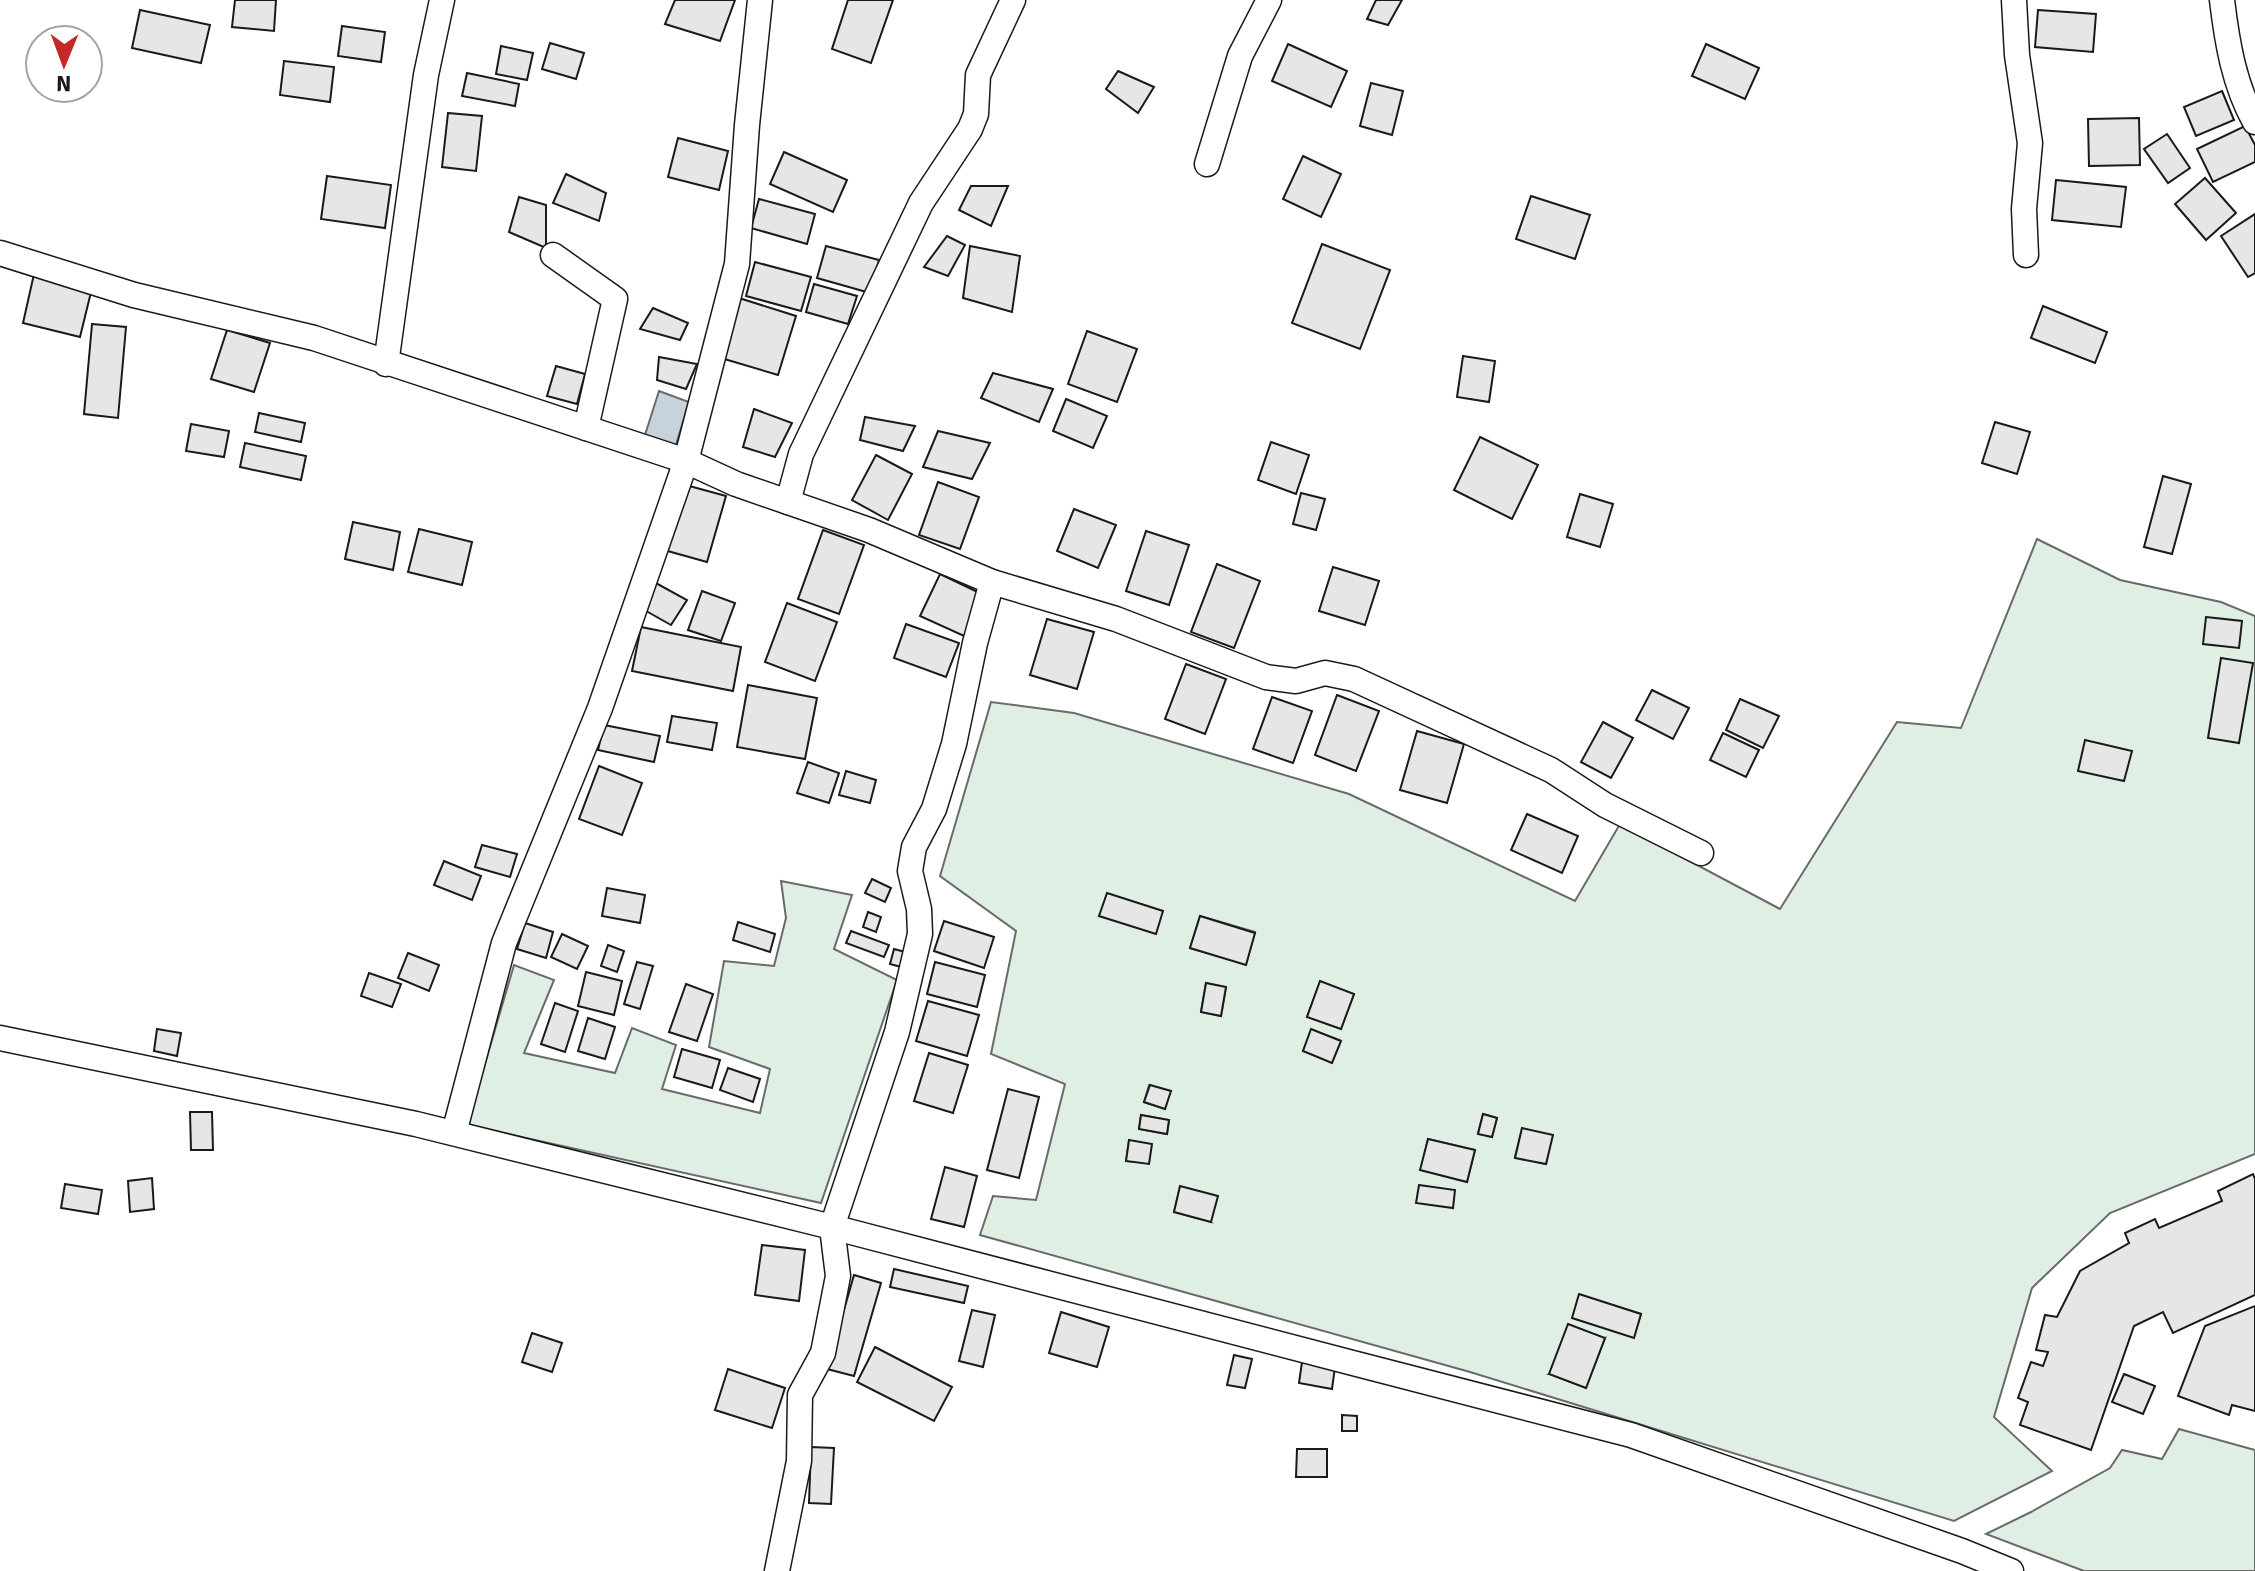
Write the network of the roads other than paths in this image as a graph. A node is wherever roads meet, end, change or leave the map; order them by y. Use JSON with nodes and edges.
{"nodes":[{"id":1,"x":442,"y":0,"type":"edge"},
{"id":2,"x":760,"y":0,"type":"edge"},
{"id":3,"x":1013,"y":0,"type":"edge"},
{"id":4,"x":1269,"y":0,"type":"edge"},
{"id":5,"x":2014,"y":0,"type":"edge"},
{"id":6,"x":2222,"y":0,"type":"edge"},
{"id":7,"x":2255,"y":122,"type":"edge"},
{"id":8,"x":1207,"y":164,"type":"dead end"},
{"id":9,"x":0,"y":253,"type":"edge"},
{"id":10,"x":553,"y":255,"type":"dead end"},
{"id":11,"x":2026,"y":255,"type":"dead end"},
{"id":12,"x":386,"y":364,"type":"junction"},
{"id":13,"x":586,"y":428,"type":"junction"},
{"id":14,"x":686,"y":461,"type":"junction"},
{"id":15,"x":788,"y":502,"type":"junction"},
{"id":16,"x":992,"y":582,"type":"junction"},
{"id":17,"x":1701,"y":853,"type":"dead end"},
{"id":18,"x":0,"y":1038,"type":"edge"},
{"id":19,"x":454,"y":1133,"type":"junction"},
{"id":20,"x":832,"y":1227,"type":"junction"},
{"id":21,"x":777,"y":1571,"type":"edge"},
{"id":22,"x":2011,"y":1571,"type":"edge"}],
"edges":[{"from":1,"to":12,"type":"street"},
{"from":2,"to":14,"type":"street"},
{"from":3,"to":15,"type":"street"},
{"from":4,"to":8,"type":"street"},
{"from":5,"to":11,"type":"street"},
{"from":6,"to":7,"type":"street"},
{"from":9,"to":12,"type":"street"},
{"from":10,"to":13,"type":"street"},
{"from":12,"to":13,"type":"street"},
{"from":13,"to":14,"type":"street"},
{"from":14,"to":15,"type":"street"},
{"from":14,"to":19,"type":"street"},
{"from":15,"to":16,"type":"street"},
{"from":16,"to":17,"type":"street"},
{"from":16,"to":20,"type":"street"},
{"from":18,"to":19,"type":"street"},
{"from":19,"to":20,"type":"street"},
{"from":20,"to":21,"type":"street"},
{"from":20,"to":22,"type":"street"}]}
